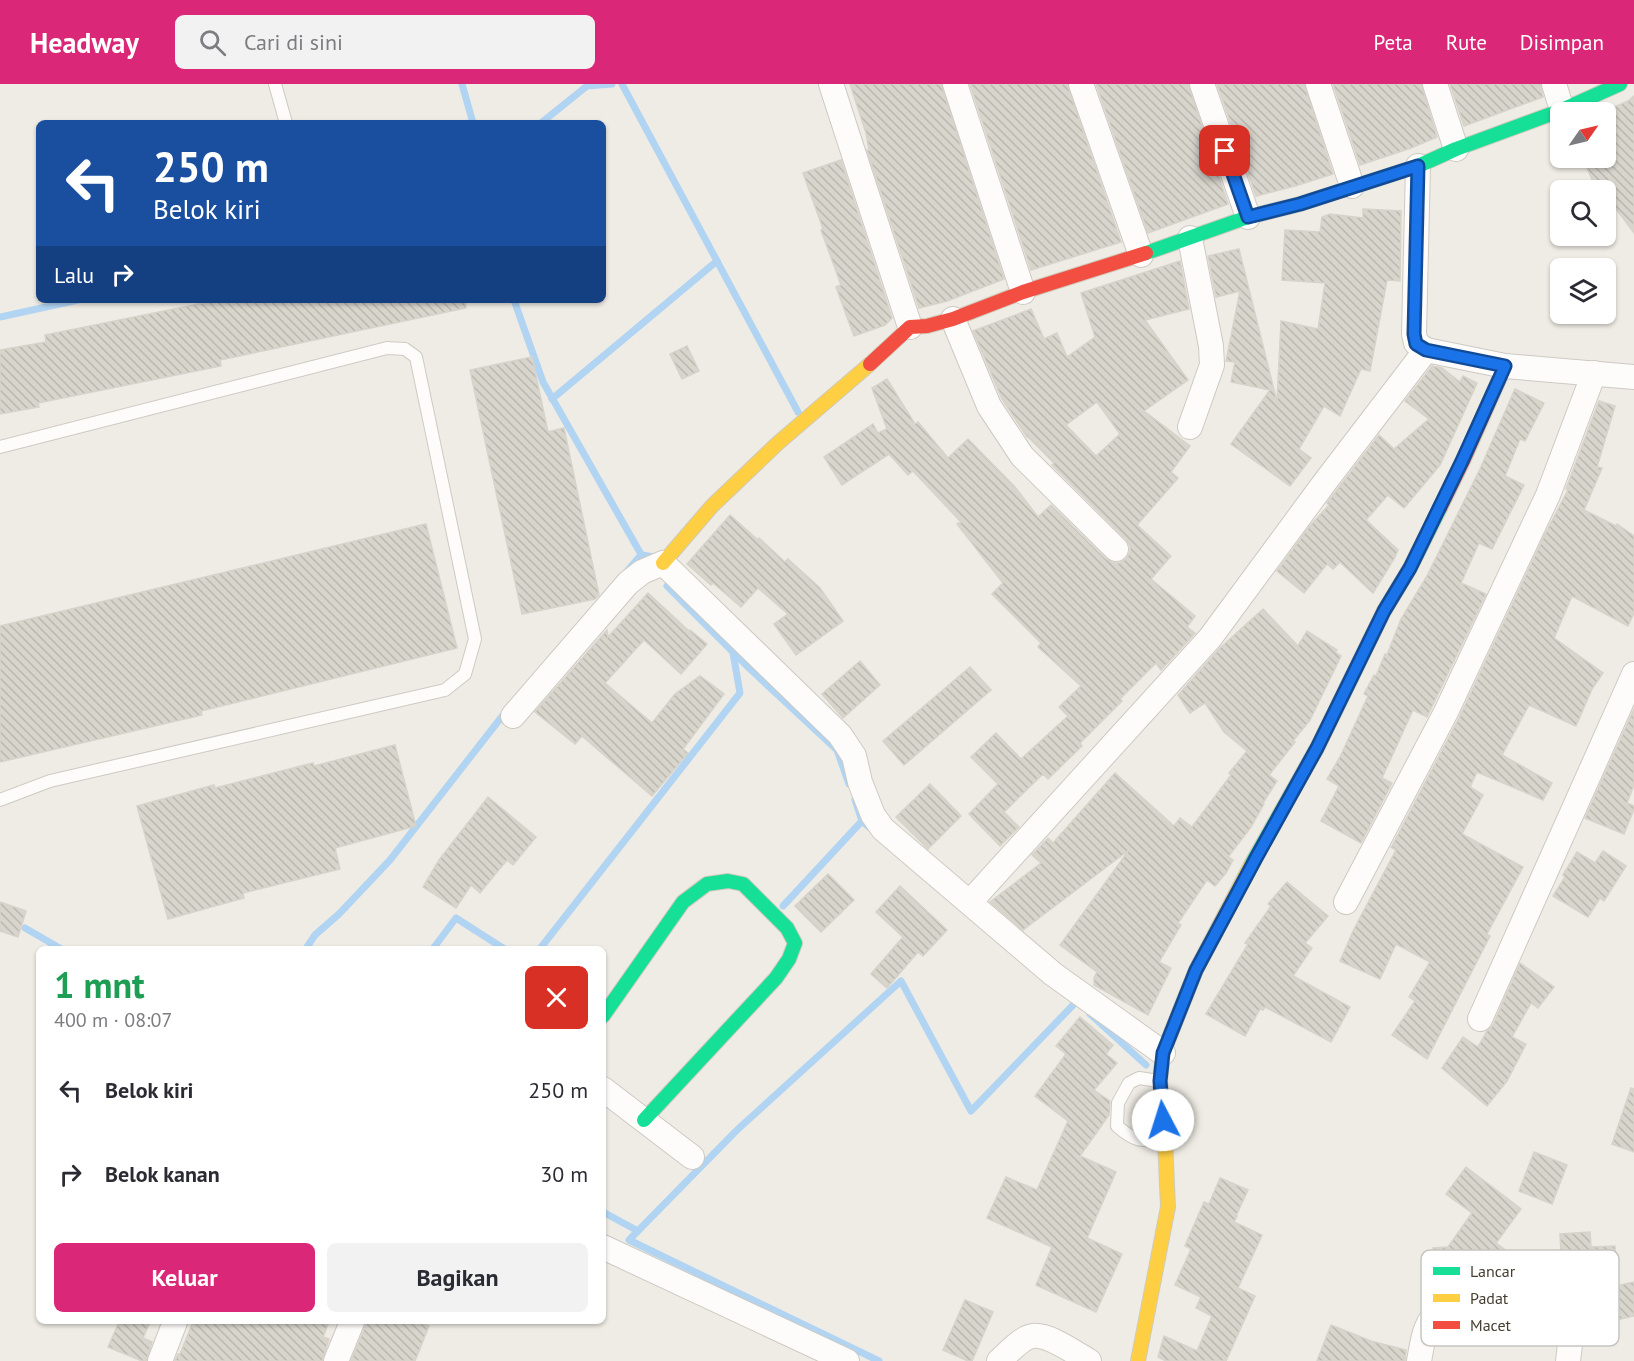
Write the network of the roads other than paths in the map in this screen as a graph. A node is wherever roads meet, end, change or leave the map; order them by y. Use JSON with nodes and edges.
{"nodes":[{"id":1,"x":275,"y":84,"type":"edge"},
{"id":2,"x":831,"y":84,"type":"edge"},
{"id":3,"x":955,"y":84,"type":"edge"},
{"id":4,"x":1081,"y":84,"type":"edge"},
{"id":5,"x":1202,"y":84,"type":"edge"},
{"id":6,"x":1318,"y":84,"type":"edge"},
{"id":7,"x":1435,"y":84,"type":"edge"},
{"id":8,"x":1554,"y":84,"type":"edge"},
{"id":9,"x":1620,"y":84,"type":"edge"},
{"id":10,"x":1560,"y":102,"type":"edge"},
{"id":11,"x":1580,"y":102,"type":"edge"},
{"id":12,"x":1550,"y":114,"type":"edge"},
{"id":13,"x":285,"y":120,"type":"edge"},
{"id":14,"x":1456,"y":149,"type":"junction"},
{"id":15,"x":1418,"y":166,"type":"junction"},
{"id":16,"x":1352,"y":186,"type":"junction"},
{"id":17,"x":1248,"y":217,"type":"junction"},
{"id":18,"x":1190,"y":238,"type":"junction"},
{"id":19,"x":1141,"y":255,"type":"junction"},
{"id":20,"x":1023,"y":292,"type":"junction"},
{"id":21,"x":953,"y":319,"type":"junction"},
{"id":22,"x":910,"y":327,"type":"junction"},
{"id":23,"x":1426,"y":350,"type":"junction"},
{"id":24,"x":1505,"y":366,"type":"junction"},
{"id":25,"x":1594,"y":373,"type":"junction"},
{"id":26,"x":1634,"y":377,"type":"edge"},
{"id":27,"x":1190,"y":427,"type":"dead end"},
{"id":28,"x":0,"y":447,"type":"edge"},
{"id":29,"x":1116,"y":549,"type":"dead end"},
{"id":30,"x":663,"y":563,"type":"junction"},
{"id":31,"x":1634,"y":674,"type":"edge"},
{"id":32,"x":513,"y":716,"type":"dead end"},
{"id":33,"x":0,"y":800,"type":"edge"},
{"id":34,"x":970,"y":902,"type":"junction"},
{"id":35,"x":1347,"y":902,"type":"dead end"},
{"id":36,"x":606,"y":1012,"type":"edge"},
{"id":37,"x":1479,"y":1019,"type":"dead end"},
{"id":38,"x":1163,"y":1053,"type":"junction"},
{"id":39,"x":1160,"y":1081,"type":"junction"},
{"id":40,"x":606,"y":1091,"type":"edge"},
{"id":41,"x":644,"y":1120,"type":"junction"},
{"id":42,"x":1165,"y":1140,"type":"junction"},
{"id":43,"x":692,"y":1157,"type":"dead end"},
{"id":44,"x":606,"y":1248,"type":"edge"},
{"id":45,"x":174,"y":1324,"type":"edge"},
{"id":46,"x":351,"y":1324,"type":"edge"},
{"id":47,"x":1422,"y":1346,"type":"edge"},
{"id":48,"x":1570,"y":1346,"type":"edge"},
{"id":49,"x":160,"y":1361,"type":"edge"},
{"id":50,"x":336,"y":1361,"type":"edge"},
{"id":51,"x":847,"y":1361,"type":"edge"},
{"id":52,"x":999,"y":1361,"type":"edge"},
{"id":53,"x":1089,"y":1361,"type":"edge"},
{"id":54,"x":1138,"y":1361,"type":"edge"},
{"id":55,"x":1419,"y":1361,"type":"edge"},
{"id":56,"x":1568,"y":1361,"type":"edge"}],
"edges":[{"from":1,"to":13,"type":"lane"},
{"from":2,"to":22,"type":"street"},
{"from":3,"to":20,"type":"street"},
{"from":4,"to":19,"type":"street"},
{"from":5,"to":17,"type":"street"},
{"from":6,"to":16,"type":"street"},
{"from":7,"to":14,"type":"street"},
{"from":8,"to":10,"type":"street"},
{"from":9,"to":11,"type":"street"},
{"from":12,"to":14,"type":"street"},
{"from":14,"to":15,"type":"street"},
{"from":15,"to":16,"type":"street"},
{"from":15,"to":23,"type":"street"},
{"from":16,"to":17,"type":"street"},
{"from":17,"to":18,"type":"street"},
{"from":18,"to":19,"type":"street"},
{"from":18,"to":27,"type":"street"},
{"from":19,"to":20,"type":"street"},
{"from":20,"to":21,"type":"street"},
{"from":21,"to":22,"type":"street"},
{"from":21,"to":29,"type":"street"},
{"from":22,"to":30,"type":"street"},
{"from":23,"to":24,"type":"street"},
{"from":23,"to":34,"type":"street"},
{"from":24,"to":25,"type":"street"},
{"from":24,"to":38,"type":"street"},
{"from":25,"to":26,"type":"street"},
{"from":25,"to":35,"type":"street"},
{"from":28,"to":33,"type":"lane"},
{"from":30,"to":32,"type":"street"},
{"from":30,"to":34,"type":"street"},
{"from":31,"to":37,"type":"street"},
{"from":34,"to":38,"type":"street"},
{"from":36,"to":41,"type":"street"},
{"from":38,"to":39,"type":"street"},
{"from":39,"to":42,"type":"street"},
{"from":39,"to":42,"type":"lane"},
{"from":40,"to":41,"type":"street"},
{"from":41,"to":43,"type":"street"},
{"from":42,"to":54,"type":"street"},
{"from":44,"to":51,"type":"street"},
{"from":45,"to":49,"type":"street"},
{"from":46,"to":50,"type":"street"},
{"from":47,"to":55,"type":"street"},
{"from":48,"to":56,"type":"street"},
{"from":52,"to":53,"type":"street"}]}
